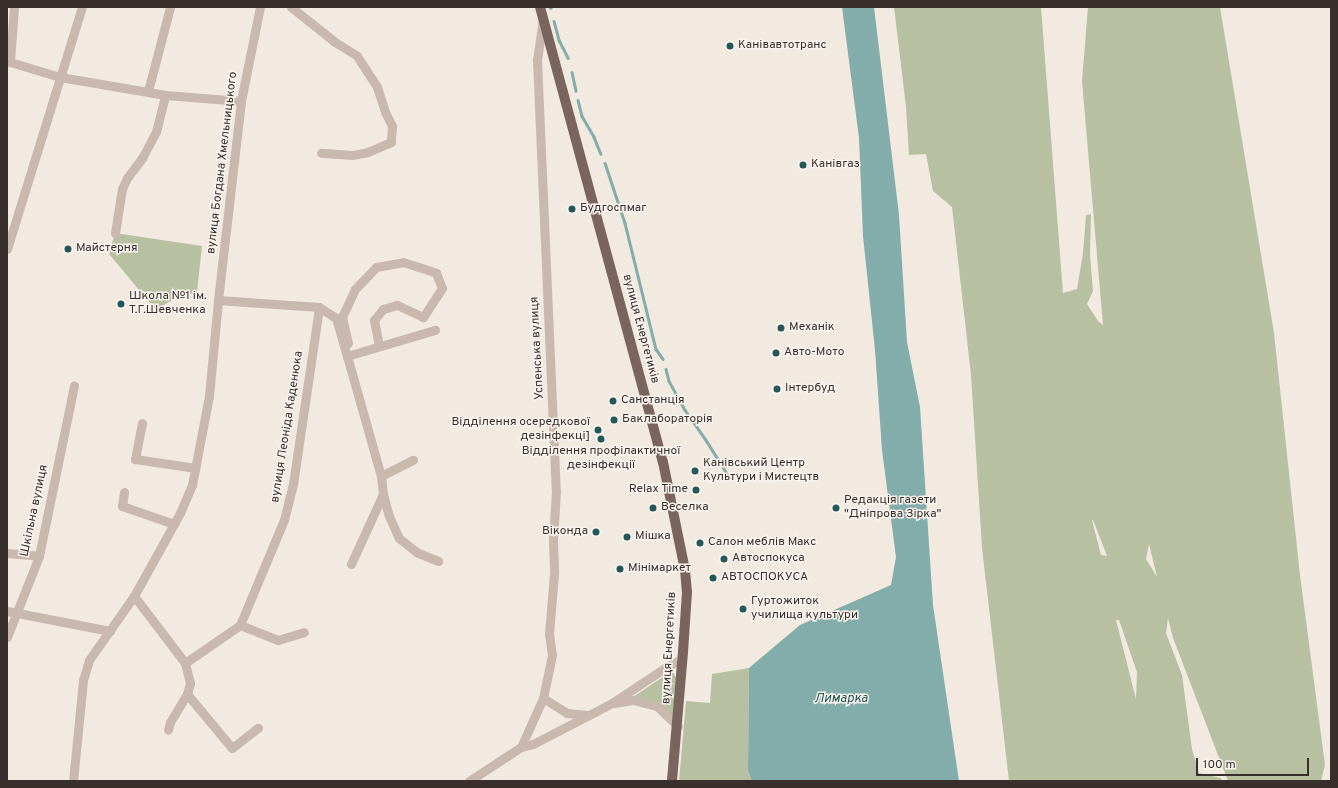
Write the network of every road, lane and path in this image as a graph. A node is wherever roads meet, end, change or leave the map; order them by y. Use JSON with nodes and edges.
{"nodes":[{"id":1,"x":14,"y":7,"type":"edge"},
{"id":2,"x":82,"y":7,"type":"edge"},
{"id":3,"x":170,"y":7,"type":"edge"},
{"id":4,"x":260,"y":7,"type":"edge"},
{"id":5,"x":291,"y":7,"type":"edge"},
{"id":6,"x":540,"y":7,"type":"edge"},
{"id":7,"x":543,"y":18,"type":"junction"},
{"id":8,"x":60,"y":77,"type":"junction"},
{"id":9,"x":148,"y":91,"type":"junction"},
{"id":10,"x":165,"y":95,"type":"junction"},
{"id":11,"x":241,"y":101,"type":"junction"},
{"id":12,"x":321,"y":153,"type":"dead end"},
{"id":13,"x":10,"y":227,"type":"edge"},
{"id":14,"x":115,"y":233,"type":"dead end"},
{"id":15,"x":7,"y":249,"type":"edge"},
{"id":16,"x":218,"y":300,"type":"junction"},
{"id":17,"x":319,"y":307,"type":"junction"},
{"id":18,"x":423,"y":317,"type":"junction"},
{"id":19,"x":435,"y":330,"type":"dead end"},
{"id":20,"x":415,"y":335,"type":"junction"},
{"id":21,"x":348,"y":343,"type":"dead end"},
{"id":22,"x":379,"y":345,"type":"junction"},
{"id":23,"x":347,"y":356,"type":"junction"},
{"id":24,"x":74,"y":386,"type":"dead end"},
{"id":25,"x":142,"y":423,"type":"dead end"},
{"id":26,"x":413,"y":460,"type":"dead end"},
{"id":27,"x":195,"y":468,"type":"junction"},
{"id":28,"x":381,"y":476,"type":"junction"},
{"id":29,"x":124,"y":492,"type":"dead end"},
{"id":30,"x":383,"y":494,"type":"junction"},
{"id":31,"x":174,"y":524,"type":"junction"},
{"id":32,"x":7,"y":553,"type":"edge"},
{"id":33,"x":39,"y":556,"type":"junction"},
{"id":34,"x":438,"y":561,"type":"dead end"},
{"id":35,"x":351,"y":564,"type":"dead end"},
{"id":36,"x":134,"y":596,"type":"junction"},
{"id":37,"x":7,"y":611,"type":"edge"},
{"id":38,"x":18,"y":613,"type":"junction"},
{"id":39,"x":240,"y":625,"type":"junction"},
{"id":40,"x":110,"y":630,"type":"junction"},
{"id":41,"x":304,"y":632,"type":"dead end"},
{"id":42,"x":7,"y":637,"type":"edge"},
{"id":43,"x":682,"y":659,"type":"junction"},
{"id":44,"x":185,"y":663,"type":"junction"},
{"id":45,"x":187,"y":694,"type":"junction"},
{"id":46,"x":543,"y":698,"type":"junction"},
{"id":47,"x":612,"y":703,"type":"junction"},
{"id":48,"x":587,"y":715,"type":"junction"},
{"id":49,"x":678,"y":726,"type":"junction"},
{"id":50,"x":258,"y":728,"type":"dead end"},
{"id":51,"x":168,"y":730,"type":"dead end"},
{"id":52,"x":521,"y":746,"type":"junction"},
{"id":53,"x":73,"y":781,"type":"edge"},
{"id":54,"x":470,"y":781,"type":"edge"},
{"id":55,"x":672,"y":781,"type":"edge"}],
"edges":[{"from":1,"to":8,"type":"street"},
{"from":2,"to":8,"type":"street"},
{"from":3,"to":9,"type":"street"},
{"from":4,"to":11,"type":"street","name":"вулиця Богдана Хмельницького"},
{"from":5,"to":12,"type":"street"},
{"from":6,"to":7,"type":"main road","name":"вулиця Енергетиків"},
{"from":7,"to":43,"type":"main road","name":"вулиця Енергетиків"},
{"from":7,"to":46,"type":"street","name":"Успенська вулиця"},
{"from":8,"to":9,"type":"street"},
{"from":8,"to":13,"type":"street"},
{"from":9,"to":10,"type":"street"},
{"from":10,"to":11,"type":"street"},
{"from":10,"to":14,"type":"street"},
{"from":11,"to":16,"type":"street","name":"вулиця Богдана Хмельницького"},
{"from":13,"to":15,"type":"street"},
{"from":16,"to":17,"type":"street"},
{"from":16,"to":27,"type":"street","name":"вулиця Богдана Хмельницького"},
{"from":17,"to":23,"type":"street"},
{"from":17,"to":39,"type":"street","name":"вулиця Леоніда Каденюка"},
{"from":18,"to":20,"type":"street"},
{"from":18,"to":21,"type":"street"},
{"from":18,"to":22,"type":"street"},
{"from":19,"to":20,"type":"street"},
{"from":20,"to":22,"type":"street"},
{"from":22,"to":23,"type":"street"},
{"from":23,"to":28,"type":"street"},
{"from":24,"to":33,"type":"street","name":"Шкільна вулиця"},
{"from":25,"to":27,"type":"street"},
{"from":26,"to":28,"type":"street"},
{"from":27,"to":31,"type":"street","name":"вулиця Богдана Хмельницького"},
{"from":28,"to":30,"type":"street"},
{"from":29,"to":31,"type":"street"},
{"from":30,"to":34,"type":"street"},
{"from":30,"to":35,"type":"street"},
{"from":31,"to":36,"type":"street","name":"вулиця Богдана Хмельницького"},
{"from":32,"to":33,"type":"street"},
{"from":33,"to":38,"type":"street","name":"Шкільна вулиця"},
{"from":36,"to":40,"type":"street","name":"вулиця Богдана Хмельницького"},
{"from":36,"to":44,"type":"street"},
{"from":37,"to":38,"type":"street"},
{"from":38,"to":40,"type":"street"},
{"from":38,"to":42,"type":"street","name":"Шкільна вулиця"},
{"from":39,"to":41,"type":"street"},
{"from":39,"to":44,"type":"street"},
{"from":40,"to":53,"type":"street","name":"вулиця Богдана Хмельницького"},
{"from":43,"to":47,"type":"street"},
{"from":43,"to":49,"type":"main road","name":"вулиця Енергетиків"},
{"from":44,"to":45,"type":"street"},
{"from":45,"to":50,"type":"street"},
{"from":45,"to":51,"type":"street"},
{"from":46,"to":48,"type":"street"},
{"from":46,"to":52,"type":"street","name":"Успенська вулиця"},
{"from":47,"to":48,"type":"street"},
{"from":47,"to":49,"type":"street"},
{"from":48,"to":52,"type":"street"},
{"from":49,"to":55,"type":"main road","name":"вулиця Енергетиків"},
{"from":52,"to":54,"type":"street"}]}
